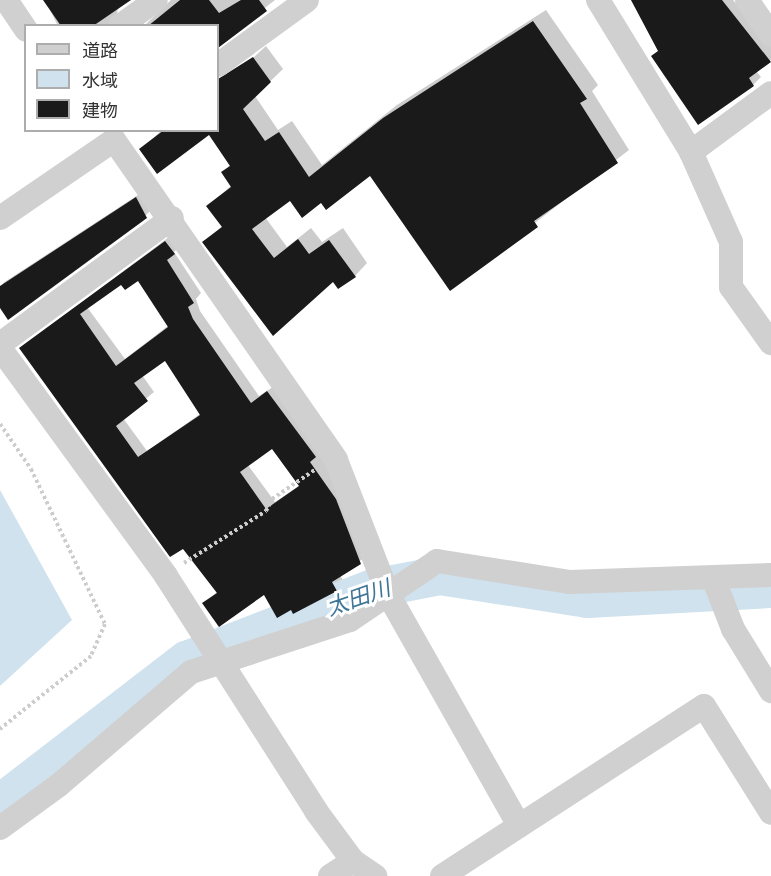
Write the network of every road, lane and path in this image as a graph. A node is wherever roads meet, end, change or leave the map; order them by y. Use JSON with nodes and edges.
{"nodes":[{"id":1,"x":156,"y":0,"type":"edge"},
{"id":2,"x":597,"y":0,"type":"edge"},
{"id":3,"x":747,"y":0,"type":"edge"},
{"id":4,"x":292,"y":4,"type":"edge"},
{"id":5,"x":5,"y":5,"type":"edge"},
{"id":6,"x":123,"y":24,"type":"edge"},
{"id":7,"x":24,"y":28,"type":"edge"},
{"id":8,"x":771,"y":35,"type":"edge"},
{"id":9,"x":219,"y":64,"type":"edge"},
{"id":10,"x":771,"y":93,"type":"edge"},
{"id":11,"x":111,"y":134,"type":"edge"},
{"id":12,"x":692,"y":152,"type":"junction"},
{"id":13,"x":0,"y":218,"type":"edge"},
{"id":14,"x":172,"y":218,"type":"junction"},
{"id":15,"x":771,"y":343,"type":"edge"},
{"id":16,"x":0,"y":344,"type":"edge"},
{"id":17,"x":0,"y":348,"type":"edge"},
{"id":18,"x":0,"y":424,"type":"edge"},
{"id":19,"x":334,"y":457,"type":"junction"},
{"id":20,"x":771,"y":575,"type":"edge"},
{"id":21,"x":166,"y":576,"type":"junction"},
{"id":22,"x":714,"y":580,"type":"junction"},
{"id":23,"x":388,"y":594,"type":"junction"},
{"id":24,"x":222,"y":659,"type":"junction"},
{"id":25,"x":771,"y":691,"type":"edge"},
{"id":26,"x":0,"y":729,"type":"edge"},
{"id":27,"x":771,"y":813,"type":"edge"},
{"id":28,"x":519,"y":826,"type":"junction"},
{"id":29,"x":0,"y":828,"type":"edge"},
{"id":30,"x":353,"y":861,"type":"junction"},
{"id":31,"x":330,"y":876,"type":"edge"},
{"id":32,"x":375,"y":876,"type":"edge"},
{"id":33,"x":442,"y":876,"type":"edge"}],
"edges":[{"from":1,"to":6,"type":"street"},
{"from":2,"to":12,"type":"street"},
{"from":3,"to":8,"type":"street"},
{"from":4,"to":9,"type":"street"},
{"from":5,"to":7,"type":"street"},
{"from":10,"to":12,"type":"street"},
{"from":11,"to":13,"type":"street"},
{"from":11,"to":14,"type":"street"},
{"from":12,"to":15,"type":"street"},
{"from":14,"to":16,"type":"street"},
{"from":14,"to":19,"type":"street"},
{"from":17,"to":21,"type":"street"},
{"from":18,"to":26,"type":"path"},
{"from":19,"to":21,"type":"path"},
{"from":19,"to":23,"type":"street"},
{"from":20,"to":22,"type":"street"},
{"from":21,"to":24,"type":"street"},
{"from":22,"to":23,"type":"street"},
{"from":22,"to":25,"type":"street"},
{"from":23,"to":24,"type":"street"},
{"from":23,"to":28,"type":"street"},
{"from":24,"to":29,"type":"street"},
{"from":24,"to":30,"type":"street"},
{"from":27,"to":28,"type":"street"},
{"from":28,"to":33,"type":"street"},
{"from":30,"to":31,"type":"street"},
{"from":30,"to":32,"type":"street"}]}
